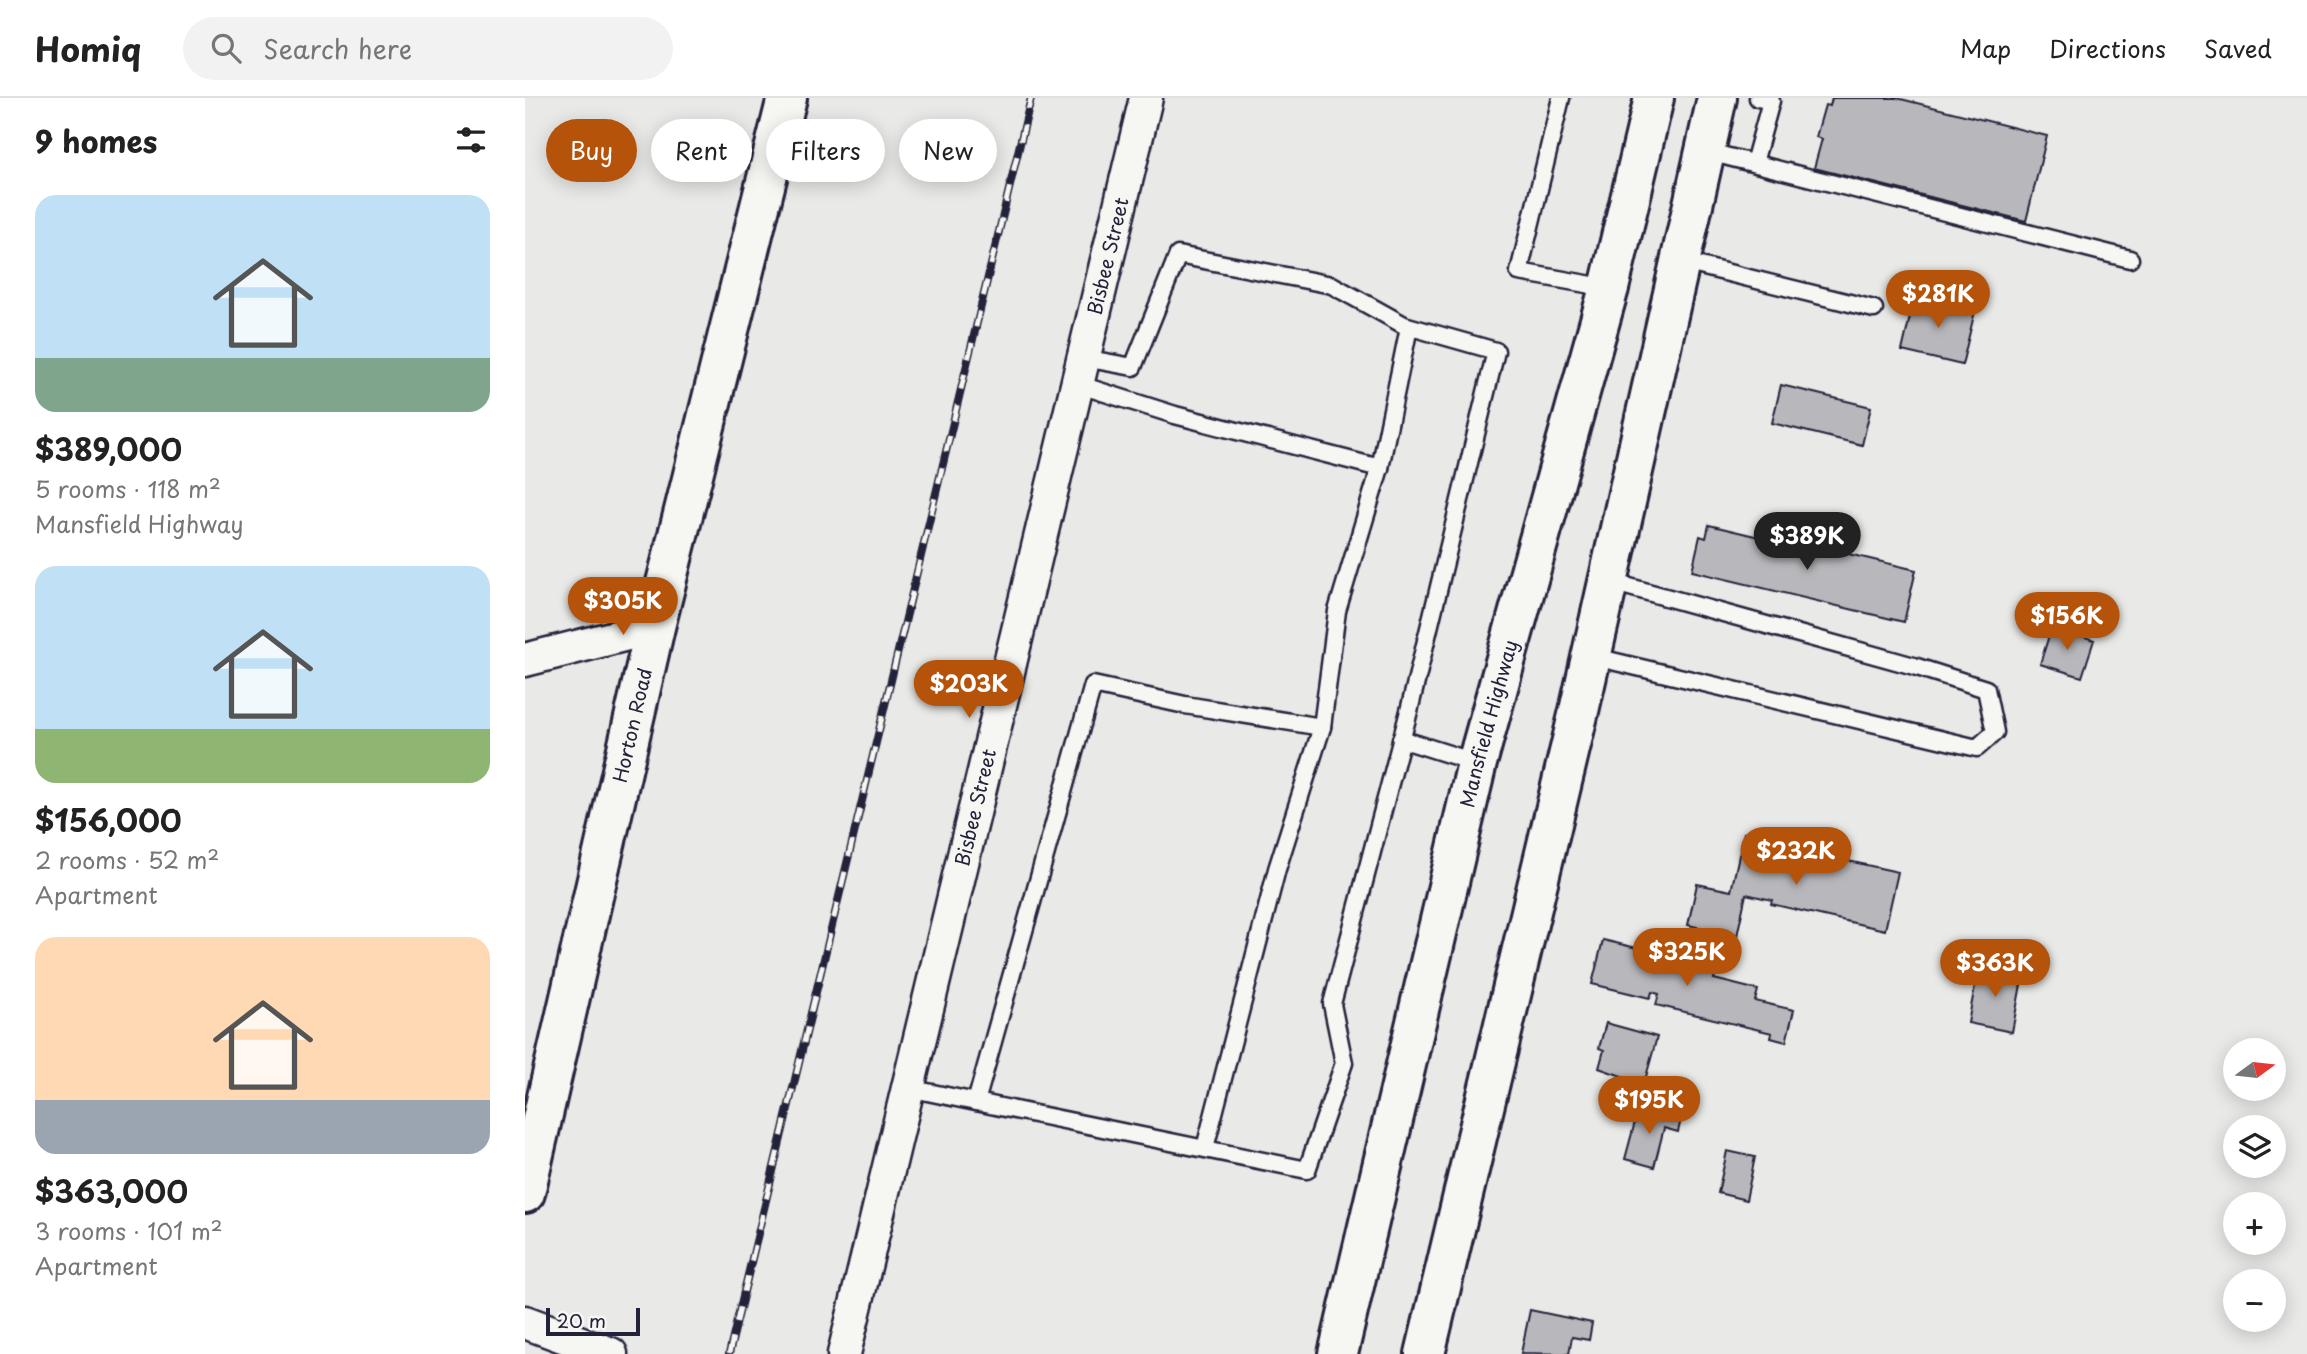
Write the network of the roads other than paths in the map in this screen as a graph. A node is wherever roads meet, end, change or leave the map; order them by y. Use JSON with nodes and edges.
{"nodes":[{"id":1,"x":787,"y":98,"type":"edge"},
{"id":2,"x":1146,"y":98,"type":"edge"},
{"id":3,"x":1561,"y":98,"type":"edge"},
{"id":4,"x":1654,"y":98,"type":"edge"},
{"id":5,"x":1717,"y":98,"type":"edge"},
{"id":6,"x":1758,"y":98,"type":"edge"},
{"id":7,"x":1705,"y":151,"type":"junction"},
{"id":8,"x":1754,"y":163,"type":"junction"},
{"id":9,"x":2130,"y":259,"type":"dead end"},
{"id":10,"x":1680,"y":261,"type":"junction"},
{"id":11,"x":1609,"y":288,"type":"junction"},
{"id":12,"x":1874,"y":309,"type":"dead end"},
{"id":13,"x":1409,"y":327,"type":"junction"},
{"id":14,"x":1080,"y":371,"type":"junction"},
{"id":15,"x":1380,"y":468,"type":"junction"},
{"id":16,"x":1608,"y":581,"type":"junction"},
{"id":17,"x":655,"y":628,"type":"junction"},
{"id":18,"x":1591,"y":656,"type":"junction"},
{"id":19,"x":525,"y":660,"type":"edge"},
{"id":20,"x":1322,"y":727,"type":"junction"},
{"id":21,"x":1401,"y":740,"type":"junction"},
{"id":22,"x":1477,"y":762,"type":"junction"},
{"id":23,"x":908,"y":1088,"type":"junction"},
{"id":24,"x":976,"y":1102,"type":"junction"},
{"id":25,"x":1205,"y":1148,"type":"junction"},
{"id":26,"x":525,"y":1192,"type":"edge"},
{"id":27,"x":525,"y":1322,"type":"edge"},
{"id":28,"x":611,"y":1354,"type":"edge"},
{"id":29,"x":843,"y":1354,"type":"edge"},
{"id":30,"x":1338,"y":1354,"type":"edge"},
{"id":31,"x":1425,"y":1354,"type":"edge"}],
"edges":[{"from":1,"to":17,"type":"main road","name":"Horton Road"},
{"from":2,"to":14,"type":"street","name":"Bisbee Street"},
{"from":3,"to":11,"type":"lane"},
{"from":4,"to":11,"type":"main road","name":"Mansfield Highway"},
{"from":5,"to":7,"type":"main road"},
{"from":6,"to":8,"type":"lane"},
{"from":7,"to":8,"type":"lane"},
{"from":7,"to":10,"type":"main road"},
{"from":8,"to":9,"type":"lane"},
{"from":10,"to":12,"type":"lane"},
{"from":10,"to":16,"type":"main road"},
{"from":11,"to":22,"type":"main road","name":"Mansfield Highway"},
{"from":13,"to":14,"type":"lane"},
{"from":13,"to":15,"type":"lane"},
{"from":13,"to":21,"type":"lane"},
{"from":14,"to":15,"type":"lane"},
{"from":14,"to":23,"type":"street","name":"Bisbee Street"},
{"from":15,"to":20,"type":"lane"},
{"from":16,"to":18,"type":"main road"},
{"from":16,"to":18,"type":"lane"},
{"from":17,"to":19,"type":"street"},
{"from":17,"to":26,"type":"main road","name":"Horton Road"},
{"from":18,"to":31,"type":"main road"},
{"from":20,"to":24,"type":"lane"},
{"from":20,"to":25,"type":"lane"},
{"from":21,"to":22,"type":"lane"},
{"from":21,"to":25,"type":"lane"},
{"from":22,"to":30,"type":"main road","name":"Mansfield Highway"},
{"from":23,"to":24,"type":"lane"},
{"from":23,"to":29,"type":"street","name":"Bisbee Street"},
{"from":24,"to":25,"type":"lane"},
{"from":27,"to":28,"type":"street"}]}
